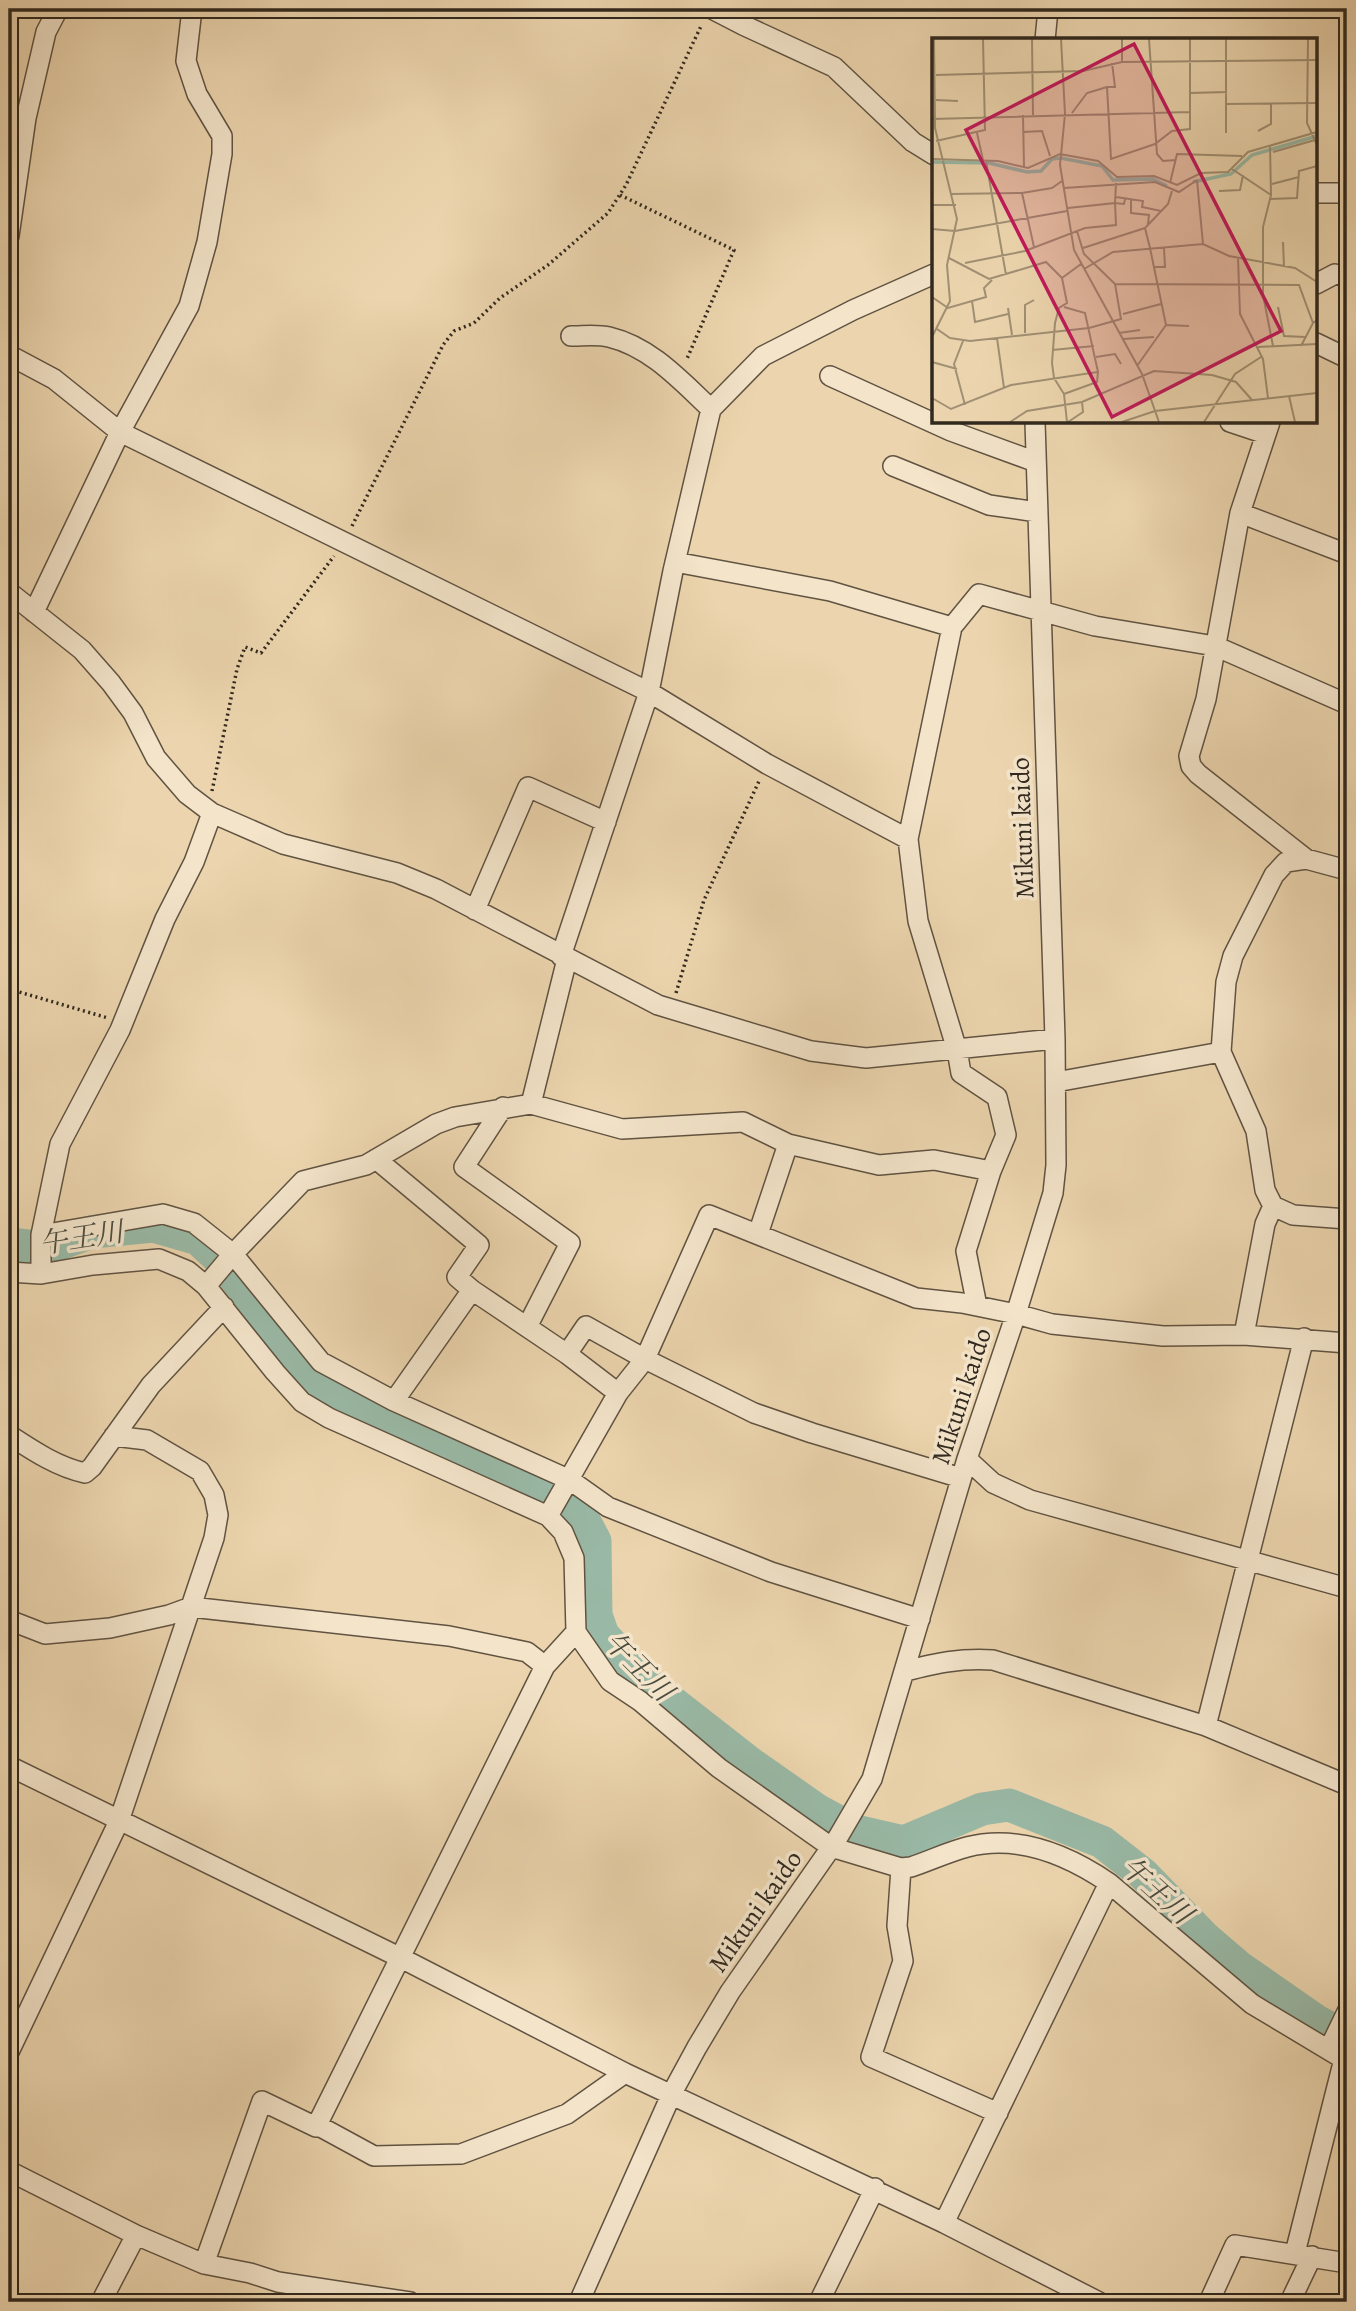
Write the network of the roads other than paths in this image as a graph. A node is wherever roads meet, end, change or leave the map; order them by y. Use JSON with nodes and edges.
{"nodes":[{"id":1,"x":58,"y":9,"type":"edge"},
{"id":2,"x":192,"y":9,"type":"edge"},
{"id":3,"x":1048,"y":9,"type":"edge"},
{"id":4,"x":708,"y":15,"type":"edge"},
{"id":5,"x":1045,"y":38,"type":"edge"},
{"id":6,"x":932,"y":154,"type":"edge"},
{"id":7,"x":1318,"y":193,"type":"edge"},
{"id":8,"x":1347,"y":193,"type":"edge"},
{"id":9,"x":9,"y":236,"type":"edge"},
{"id":10,"x":932,"y":275,"type":"edge"},
{"id":11,"x":1347,"y":276,"type":"edge"},
{"id":12,"x":1318,"y":283,"type":"edge"},
{"id":13,"x":571,"y":336,"type":"dead end"},
{"id":14,"x":1318,"y":344,"type":"edge"},
{"id":15,"x":9,"y":355,"type":"edge"},
{"id":16,"x":1347,"y":358,"type":"edge"},
{"id":17,"x":830,"y":376,"type":"dead end"},
{"id":18,"x":711,"y":409,"type":"junction"},
{"id":19,"x":932,"y":422,"type":"edge"},
{"id":20,"x":936,"y":424,"type":"edge"},
{"id":21,"x":1035,"y":424,"type":"edge"},
{"id":22,"x":1243,"y":424,"type":"edge"},
{"id":23,"x":1268,"y":428,"type":"edge"},
{"id":24,"x":120,"y":432,"type":"junction"},
{"id":25,"x":1036,"y":462,"type":"junction"},
{"id":26,"x":893,"y":467,"type":"dead end"},
{"id":27,"x":1037,"y":512,"type":"junction"},
{"id":28,"x":1240,"y":513,"type":"junction"},
{"id":29,"x":1347,"y":554,"type":"edge"},
{"id":30,"x":675,"y":562,"type":"junction"},
{"id":31,"x":9,"y":592,"type":"edge"},
{"id":32,"x":1040,"y":611,"type":"junction"},
{"id":33,"x":34,"y":612,"type":"junction"},
{"id":34,"x":952,"y":627,"type":"junction"},
{"id":35,"x":1215,"y":646,"type":"junction"},
{"id":36,"x":649,"y":692,"type":"junction"},
{"id":37,"x":1347,"y":704,"type":"edge"},
{"id":38,"x":210,"y":812,"type":"junction"},
{"id":39,"x":606,"y":822,"type":"junction"},
{"id":40,"x":908,"y":839,"type":"junction"},
{"id":41,"x":1307,"y":859,"type":"junction"},
{"id":42,"x":1346,"y":869,"type":"edge"},
{"id":43,"x":475,"y":910,"type":"junction"},
{"id":44,"x":564,"y":957,"type":"junction"},
{"id":45,"x":1055,"y":1039,"type":"junction"},
{"id":46,"x":957,"y":1050,"type":"junction"},
{"id":47,"x":1221,"y":1052,"type":"junction"},
{"id":48,"x":1055,"y":1082,"type":"junction"},
{"id":49,"x":531,"y":1104,"type":"junction"},
{"id":50,"x":503,"y":1107,"type":"junction"},
{"id":51,"x":788,"y":1144,"type":"junction"},
{"id":52,"x":376,"y":1160,"type":"junction"},
{"id":53,"x":991,"y":1171,"type":"junction"},
{"id":54,"x":1273,"y":1206,"type":"junction"},
{"id":55,"x":1347,"y":1219,"type":"edge"},
{"id":56,"x":758,"y":1234,"type":"junction"},
{"id":57,"x":41,"y":1235,"type":"junction"},
{"id":58,"x":233,"y":1254,"type":"junction"},
{"id":59,"x":41,"y":1271,"type":"junction"},
{"id":60,"x":9,"y":1272,"type":"edge"},
{"id":61,"x":209,"y":1282,"type":"junction"},
{"id":62,"x":472,"y":1290,"type":"junction"},
{"id":63,"x":977,"y":1306,"type":"junction"},
{"id":64,"x":224,"y":1307,"type":"junction"},
{"id":65,"x":1016,"y":1314,"type":"junction"},
{"id":66,"x":527,"y":1327,"type":"junction"},
{"id":67,"x":1244,"y":1335,"type":"junction"},
{"id":68,"x":1304,"y":1338,"type":"junction"},
{"id":69,"x":1347,"y":1343,"type":"edge"},
{"id":70,"x":567,"y":1354,"type":"junction"},
{"id":71,"x":645,"y":1359,"type":"junction"},
{"id":72,"x":618,"y":1393,"type":"junction"},
{"id":73,"x":394,"y":1401,"type":"junction"},
{"id":74,"x":9,"y":1435,"type":"edge"},
{"id":75,"x":114,"y":1436,"type":"junction"},
{"id":76,"x":964,"y":1468,"type":"junction"},
{"id":77,"x":570,"y":1480,"type":"junction"},
{"id":78,"x":549,"y":1514,"type":"junction"},
{"id":79,"x":1249,"y":1562,"type":"junction"},
{"id":80,"x":1347,"y":1588,"type":"edge"},
{"id":81,"x":191,"y":1607,"type":"junction"},
{"id":82,"x":920,"y":1619,"type":"junction"},
{"id":83,"x":9,"y":1620,"type":"edge"},
{"id":84,"x":576,"y":1632,"type":"junction"},
{"id":85,"x":545,"y":1666,"type":"junction"},
{"id":86,"x":905,"y":1671,"type":"junction"},
{"id":87,"x":1206,"y":1726,"type":"junction"},
{"id":88,"x":9,"y":1766,"type":"edge"},
{"id":89,"x":1347,"y":1785,"type":"edge"},
{"id":90,"x":119,"y":1821,"type":"junction"},
{"id":91,"x":834,"y":1843,"type":"junction"},
{"id":92,"x":901,"y":1868,"type":"junction"},
{"id":93,"x":1109,"y":1883,"type":"junction"},
{"id":94,"x":401,"y":1958,"type":"junction"},
{"id":95,"x":1346,"y":2016,"type":"edge"},
{"id":96,"x":9,"y":2052,"type":"edge"},
{"id":97,"x":1338,"y":2053,"type":"edge"},
{"id":98,"x":625,"y":2073,"type":"junction"},
{"id":99,"x":672,"y":2094,"type":"junction"},
{"id":100,"x":998,"y":2113,"type":"junction"},
{"id":101,"x":317,"y":2125,"type":"junction"},
{"id":102,"x":9,"y":2171,"type":"edge"},
{"id":103,"x":875,"y":2188,"type":"junction"},
{"id":104,"x":944,"y":2222,"type":"junction"},
{"id":105,"x":136,"y":2235,"type":"junction"},
{"id":106,"x":1304,"y":2255,"type":"junction"},
{"id":107,"x":1347,"y":2263,"type":"edge"},
{"id":108,"x":204,"y":2264,"type":"junction"},
{"id":109,"x":101,"y":2302,"type":"edge"},
{"id":110,"x":410,"y":2302,"type":"edge"},
{"id":111,"x":579,"y":2302,"type":"edge"},
{"id":112,"x":819,"y":2302,"type":"edge"},
{"id":113,"x":1099,"y":2302,"type":"edge"},
{"id":114,"x":1209,"y":2302,"type":"edge"},
{"id":115,"x":1290,"y":2302,"type":"edge"}],
"edges":[{"from":1,"to":9,"type":"street"},
{"from":2,"to":24,"type":"street"},
{"from":3,"to":5,"type":"street"},
{"from":4,"to":6,"type":"street"},
{"from":7,"to":8,"type":"street"},
{"from":10,"to":18,"type":"street"},
{"from":11,"to":12,"type":"street"},
{"from":13,"to":18,"type":"street"},
{"from":14,"to":16,"type":"street"},
{"from":15,"to":24,"type":"street"},
{"from":17,"to":19,"type":"street"},
{"from":18,"to":30,"type":"street"},
{"from":20,"to":25,"type":"street"},
{"from":21,"to":25,"type":"street","name":"Mikuni kaido"},
{"from":22,"to":23,"type":"street"},
{"from":23,"to":28,"type":"street"},
{"from":24,"to":33,"type":"street"},
{"from":24,"to":36,"type":"street"},
{"from":25,"to":27,"type":"street","name":"Mikuni kaido"},
{"from":26,"to":27,"type":"street"},
{"from":27,"to":32,"type":"street","name":"Mikuni kaido"},
{"from":28,"to":29,"type":"street"},
{"from":28,"to":35,"type":"street"},
{"from":30,"to":34,"type":"street"},
{"from":30,"to":36,"type":"street"},
{"from":31,"to":33,"type":"street"},
{"from":32,"to":34,"type":"street"},
{"from":32,"to":35,"type":"street"},
{"from":32,"to":45,"type":"street","name":"Mikuni kaido"},
{"from":33,"to":38,"type":"street"},
{"from":34,"to":40,"type":"street"},
{"from":35,"to":37,"type":"street"},
{"from":35,"to":41,"type":"street"},
{"from":36,"to":39,"type":"street"},
{"from":36,"to":40,"type":"street"},
{"from":38,"to":43,"type":"street"},
{"from":38,"to":57,"type":"street"},
{"from":39,"to":43,"type":"street"},
{"from":39,"to":44,"type":"street"},
{"from":40,"to":46,"type":"street"},
{"from":41,"to":42,"type":"street"},
{"from":41,"to":47,"type":"street"},
{"from":43,"to":44,"type":"street"},
{"from":44,"to":46,"type":"street"},
{"from":44,"to":49,"type":"street"},
{"from":45,"to":46,"type":"street"},
{"from":45,"to":48,"type":"street","name":"Mikuni kaido"},
{"from":46,"to":53,"type":"street"},
{"from":47,"to":48,"type":"street"},
{"from":47,"to":54,"type":"street"},
{"from":48,"to":65,"type":"street","name":"Mikuni kaido"},
{"from":49,"to":50,"type":"street"},
{"from":49,"to":51,"type":"street"},
{"from":50,"to":52,"type":"street"},
{"from":50,"to":66,"type":"street"},
{"from":51,"to":53,"type":"street"},
{"from":51,"to":56,"type":"street"},
{"from":52,"to":58,"type":"street"},
{"from":52,"to":62,"type":"street"},
{"from":53,"to":63,"type":"street"},
{"from":54,"to":55,"type":"street"},
{"from":54,"to":67,"type":"street"},
{"from":56,"to":63,"type":"street"},
{"from":56,"to":71,"type":"street"},
{"from":57,"to":58,"type":"street"},
{"from":57,"to":59,"type":"street"},
{"from":58,"to":61,"type":"street"},
{"from":58,"to":73,"type":"street"},
{"from":59,"to":60,"type":"street"},
{"from":59,"to":61,"type":"street"},
{"from":61,"to":64,"type":"street"},
{"from":62,"to":66,"type":"street"},
{"from":62,"to":73,"type":"street"},
{"from":63,"to":65,"type":"street"},
{"from":64,"to":75,"type":"street"},
{"from":64,"to":78,"type":"street"},
{"from":65,"to":67,"type":"street"},
{"from":65,"to":76,"type":"street","name":"Mikuni kaido"},
{"from":66,"to":70,"type":"street"},
{"from":67,"to":68,"type":"street"},
{"from":68,"to":69,"type":"street"},
{"from":68,"to":79,"type":"street"},
{"from":70,"to":71,"type":"street"},
{"from":70,"to":72,"type":"street"},
{"from":71,"to":72,"type":"street"},
{"from":71,"to":76,"type":"street"},
{"from":72,"to":77,"type":"street"},
{"from":73,"to":77,"type":"street"},
{"from":74,"to":75,"type":"street"},
{"from":75,"to":81,"type":"street"},
{"from":76,"to":79,"type":"street"},
{"from":76,"to":82,"type":"street","name":"Mikuni kaido"},
{"from":77,"to":78,"type":"street"},
{"from":77,"to":82,"type":"street"},
{"from":78,"to":84,"type":"street"},
{"from":79,"to":80,"type":"street"},
{"from":79,"to":87,"type":"street"},
{"from":81,"to":83,"type":"street"},
{"from":81,"to":85,"type":"street"},
{"from":81,"to":90,"type":"street"},
{"from":82,"to":86,"type":"street","name":"Mikuni kaido"},
{"from":84,"to":85,"type":"street"},
{"from":84,"to":91,"type":"street"},
{"from":85,"to":94,"type":"street"},
{"from":86,"to":87,"type":"street"},
{"from":86,"to":91,"type":"street","name":"Mikuni kaido"},
{"from":87,"to":89,"type":"street"},
{"from":88,"to":90,"type":"street"},
{"from":90,"to":94,"type":"street"},
{"from":90,"to":96,"type":"street"},
{"from":91,"to":92,"type":"street"},
{"from":91,"to":99,"type":"street","name":"Mikuni kaido"},
{"from":92,"to":93,"type":"street"},
{"from":92,"to":100,"type":"street"},
{"from":93,"to":97,"type":"street"},
{"from":93,"to":100,"type":"street"},
{"from":94,"to":98,"type":"street"},
{"from":94,"to":101,"type":"street"},
{"from":95,"to":97,"type":"street"},
{"from":97,"to":106,"type":"street"},
{"from":98,"to":99,"type":"street"},
{"from":98,"to":101,"type":"street"},
{"from":99,"to":103,"type":"street"},
{"from":99,"to":111,"type":"street","name":"Mikuni kaido"},
{"from":100,"to":104,"type":"street"},
{"from":101,"to":108,"type":"street"},
{"from":102,"to":105,"type":"street"},
{"from":103,"to":104,"type":"street"},
{"from":103,"to":112,"type":"street"},
{"from":104,"to":113,"type":"street"},
{"from":105,"to":108,"type":"street"},
{"from":105,"to":109,"type":"street"},
{"from":106,"to":107,"type":"street"},
{"from":106,"to":114,"type":"street"},
{"from":106,"to":115,"type":"street"},
{"from":108,"to":110,"type":"street"}]}
